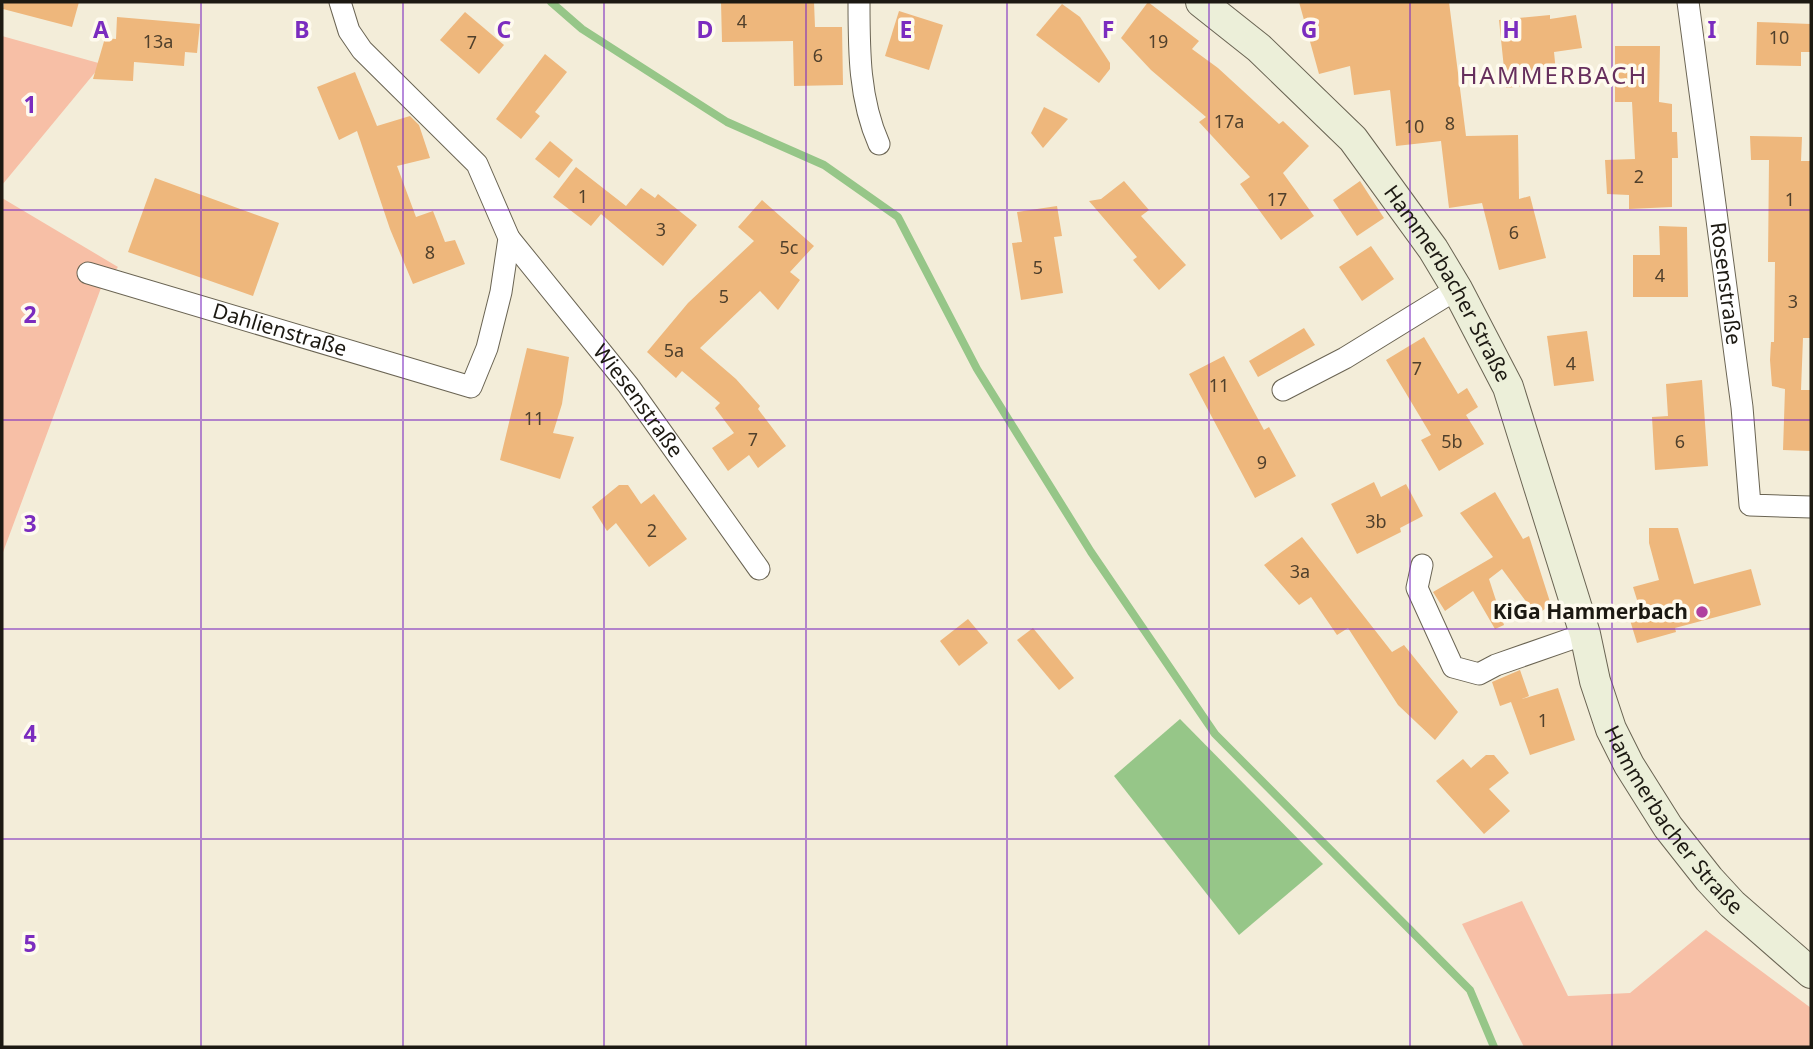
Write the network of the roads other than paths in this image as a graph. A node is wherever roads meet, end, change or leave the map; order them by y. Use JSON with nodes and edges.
{"nodes":[{"id":1,"x":340,"y":2,"type":"edge"},
{"id":2,"x":859,"y":2,"type":"edge"},
{"id":3,"x":1201,"y":2,"type":"edge"},
{"id":4,"x":1688,"y":2,"type":"edge"},
{"id":5,"x":879,"y":144,"type":"dead end"},
{"id":6,"x":509,"y":238,"type":"junction"},
{"id":7,"x":88,"y":274,"type":"dead end"},
{"id":8,"x":1458,"y":289,"type":"junction"},
{"id":9,"x":1283,"y":390,"type":"dead end"},
{"id":10,"x":1811,"y":507,"type":"edge"},
{"id":11,"x":1422,"y":565,"type":"dead end"},
{"id":12,"x":759,"y":569,"type":"dead end"},
{"id":13,"x":1585,"y":634,"type":"junction"},
{"id":14,"x":1811,"y":973,"type":"edge"}],
"edges":[{"from":1,"to":6,"type":"street","name":"Wiesenstraße"},
{"from":2,"to":5,"type":"street"},
{"from":3,"to":8,"type":"main road","name":"Hammerbacher Straße"},
{"from":4,"to":10,"type":"street","name":"Rosenstraße"},
{"from":6,"to":7,"type":"street","name":"Dahlienstraße"},
{"from":6,"to":12,"type":"street","name":"Wiesenstraße"},
{"from":8,"to":9,"type":"street"},
{"from":8,"to":13,"type":"main road","name":"Hammerbacher Straße"},
{"from":11,"to":13,"type":"street"},
{"from":13,"to":14,"type":"main road","name":"Hammerbacher Straße"}]}
